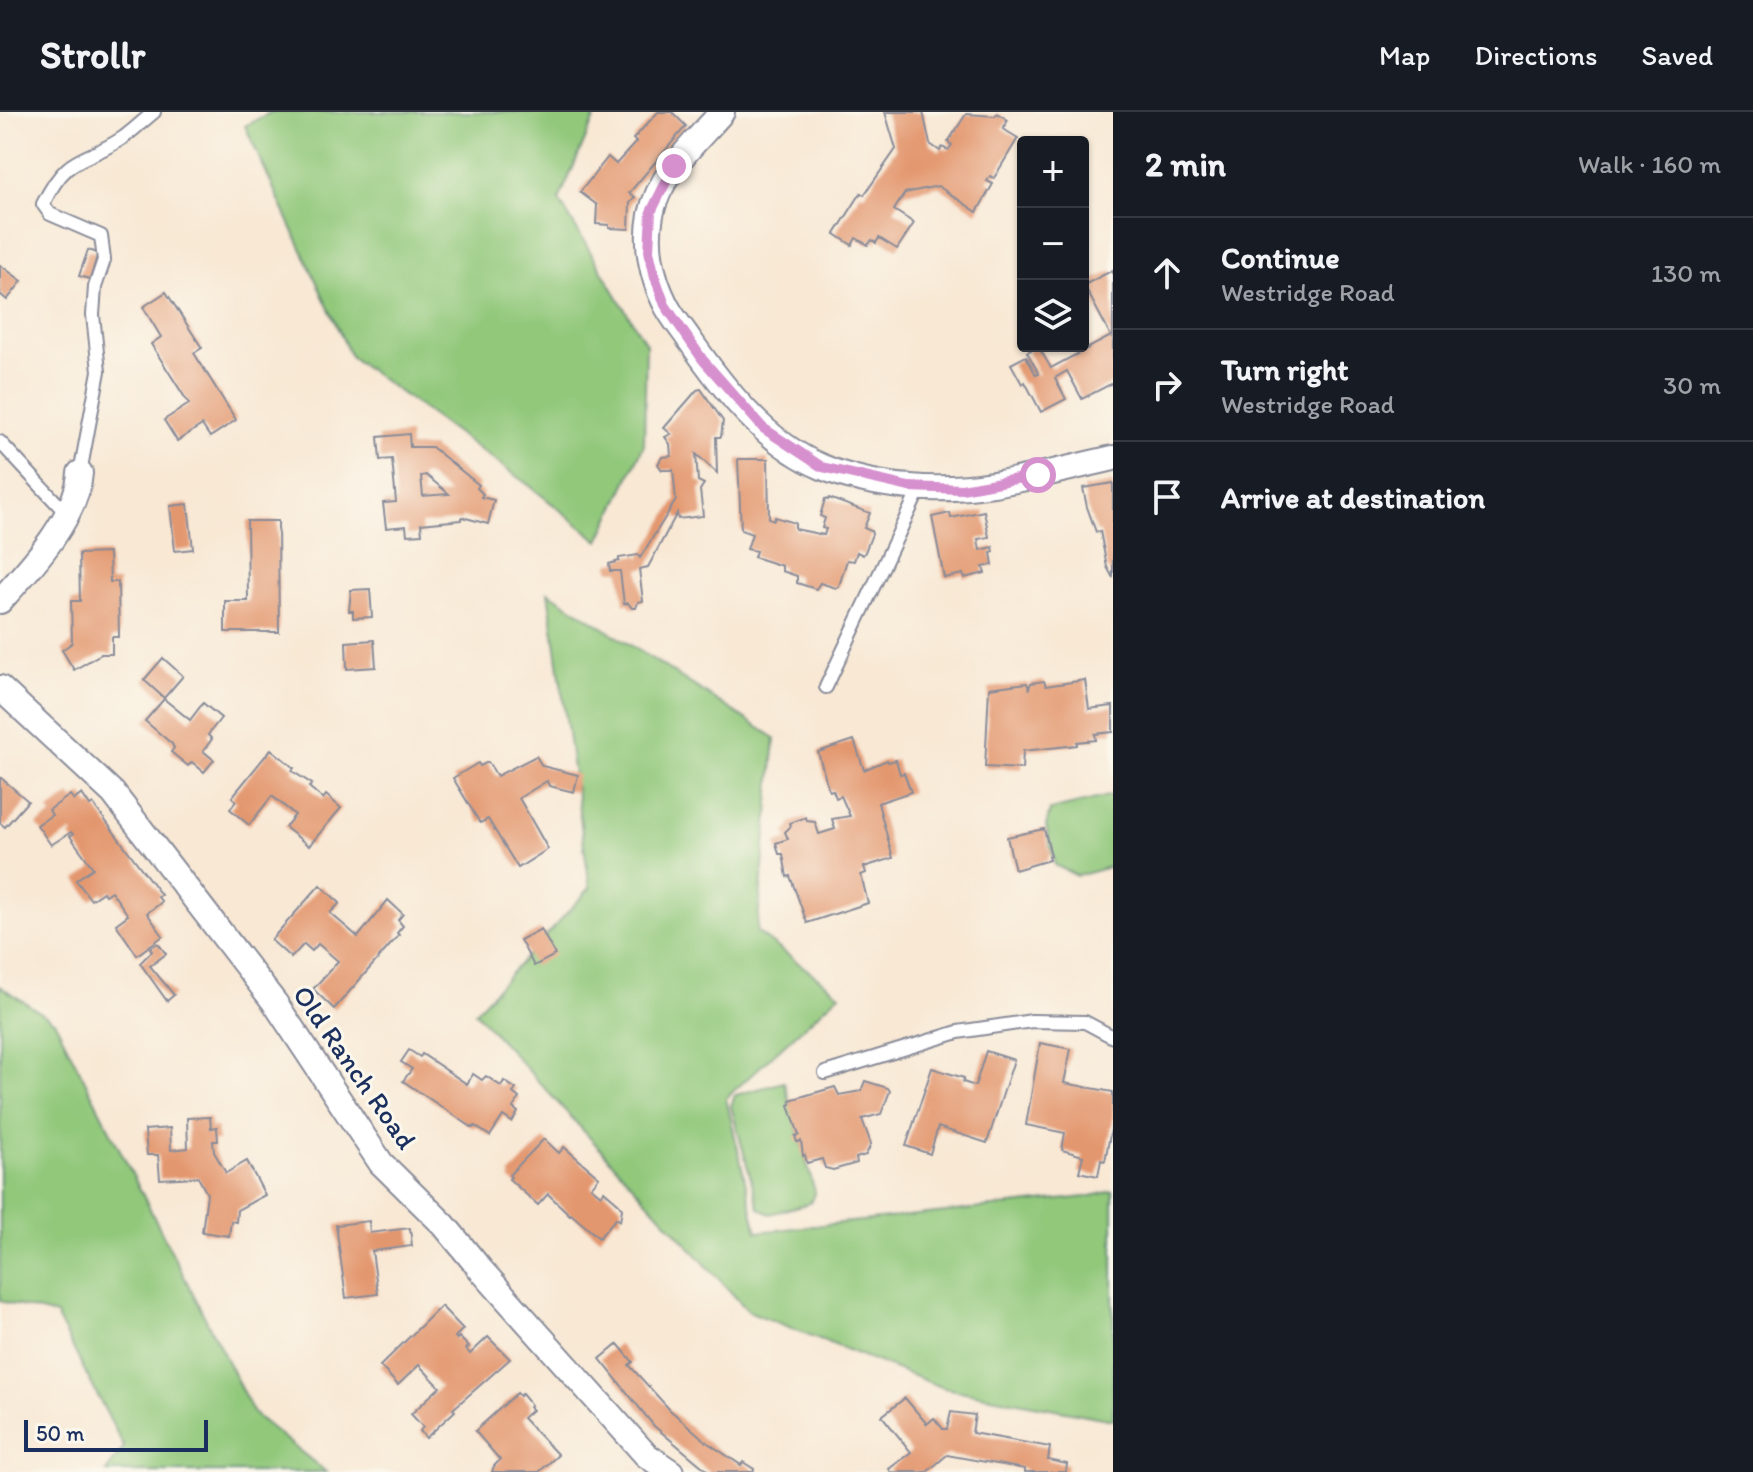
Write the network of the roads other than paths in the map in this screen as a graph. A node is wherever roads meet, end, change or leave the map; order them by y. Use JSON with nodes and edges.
{"nodes":[{"id":1,"x":154,"y":112,"type":"edge"},
{"id":2,"x":722,"y":112,"type":"edge"},
{"id":3,"x":0,"y":442,"type":"edge"},
{"id":4,"x":1113,"y":458,"type":"edge"},
{"id":5,"x":80,"y":473,"type":"joint"},
{"id":6,"x":920,"y":488,"type":"junction"},
{"id":7,"x":66,"y":513,"type":"junction"},
{"id":8,"x":0,"y":601,"type":"edge"},
{"id":9,"x":826,"y":687,"type":"dead end"},
{"id":10,"x":0,"y":688,"type":"edge"},
{"id":11,"x":1113,"y":1037,"type":"edge"},
{"id":12,"x":825,"y":1073,"type":"dead end"},
{"id":13,"x":671,"y":1472,"type":"edge"}],
"edges":[{"from":1,"to":5,"type":"lane"},
{"from":2,"to":6,"type":"street"},
{"from":3,"to":7,"type":"lane"},
{"from":4,"to":6,"type":"street"},
{"from":5,"to":7,"type":"street"},
{"from":6,"to":9,"type":"lane"},
{"from":7,"to":8,"type":"street"},
{"from":10,"to":13,"type":"street","name":"Old Ranch Road"},
{"from":11,"to":12,"type":"lane"}]}
